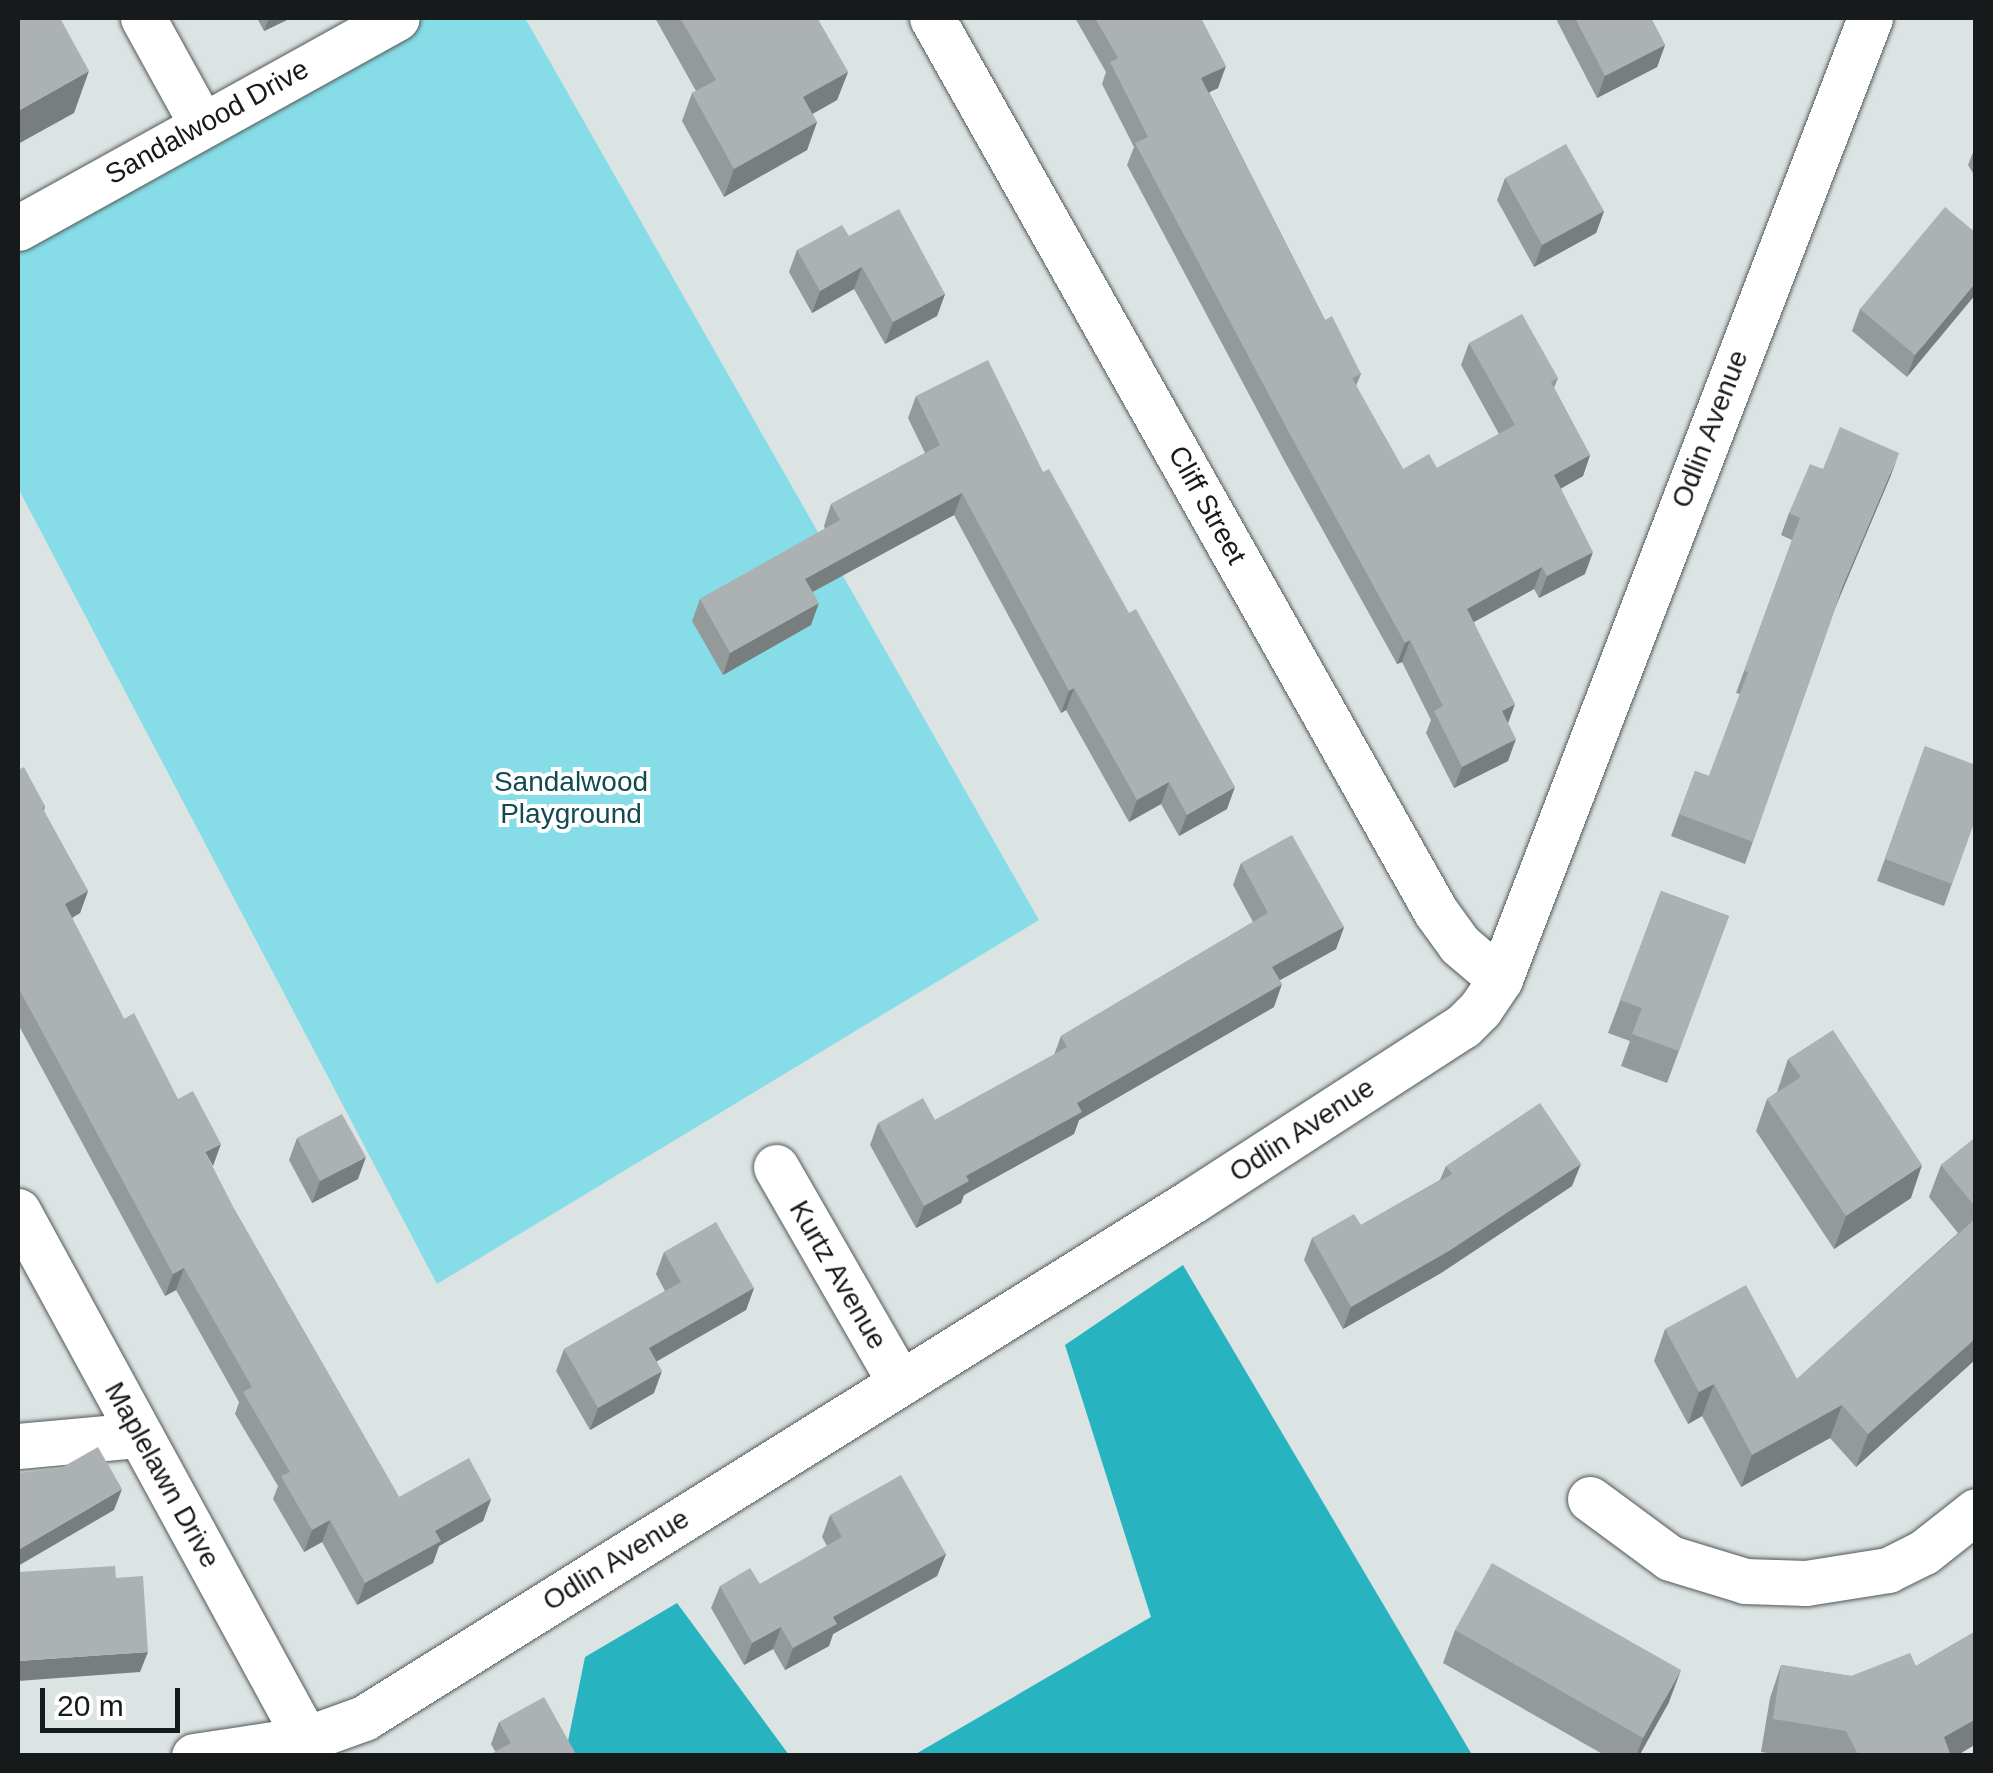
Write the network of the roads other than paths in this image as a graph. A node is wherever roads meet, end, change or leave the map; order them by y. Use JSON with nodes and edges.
{"nodes":[{"id":1,"x":142,"y":18,"type":"edge"},
{"id":2,"x":397,"y":18,"type":"edge"},
{"id":3,"x":932,"y":18,"type":"edge"},
{"id":4,"x":1870,"y":18,"type":"edge"},
{"id":5,"x":202,"y":125,"type":"junction"},
{"id":6,"x":18,"y":228,"type":"edge"},
{"id":7,"x":1500,"y":978,"type":"junction"},
{"id":8,"x":776,"y":1168,"type":"dead end"},
{"id":9,"x":18,"y":1212,"type":"edge"},
{"id":10,"x":900,"y":1382,"type":"junction"},
{"id":11,"x":140,"y":1436,"type":"junction"},
{"id":12,"x":18,"y":1446,"type":"edge"},
{"id":13,"x":1590,"y":1499,"type":"dead end"},
{"id":14,"x":1976,"y":1511,"type":"edge"},
{"id":15,"x":306,"y":1739,"type":"junction"},
{"id":16,"x":194,"y":1756,"type":"edge"}],
"edges":[{"from":1,"to":5,"type":"street"},
{"from":2,"to":5,"type":"street","name":"Sandalwood Drive"},
{"from":3,"to":7,"type":"street","name":"Cliff Street"},
{"from":4,"to":7,"type":"street","name":"Odlin Avenue"},
{"from":5,"to":6,"type":"street","name":"Sandalwood Drive"},
{"from":7,"to":10,"type":"street","name":"Odlin Avenue"},
{"from":8,"to":10,"type":"street","name":"Kurtz Avenue"},
{"from":9,"to":11,"type":"street","name":"Maplelawn Drive"},
{"from":10,"to":15,"type":"street","name":"Odlin Avenue"},
{"from":11,"to":12,"type":"street"},
{"from":11,"to":15,"type":"street","name":"Maplelawn Drive"},
{"from":13,"to":14,"type":"street"},
{"from":15,"to":16,"type":"street","name":"Odlin Avenue"}]}
